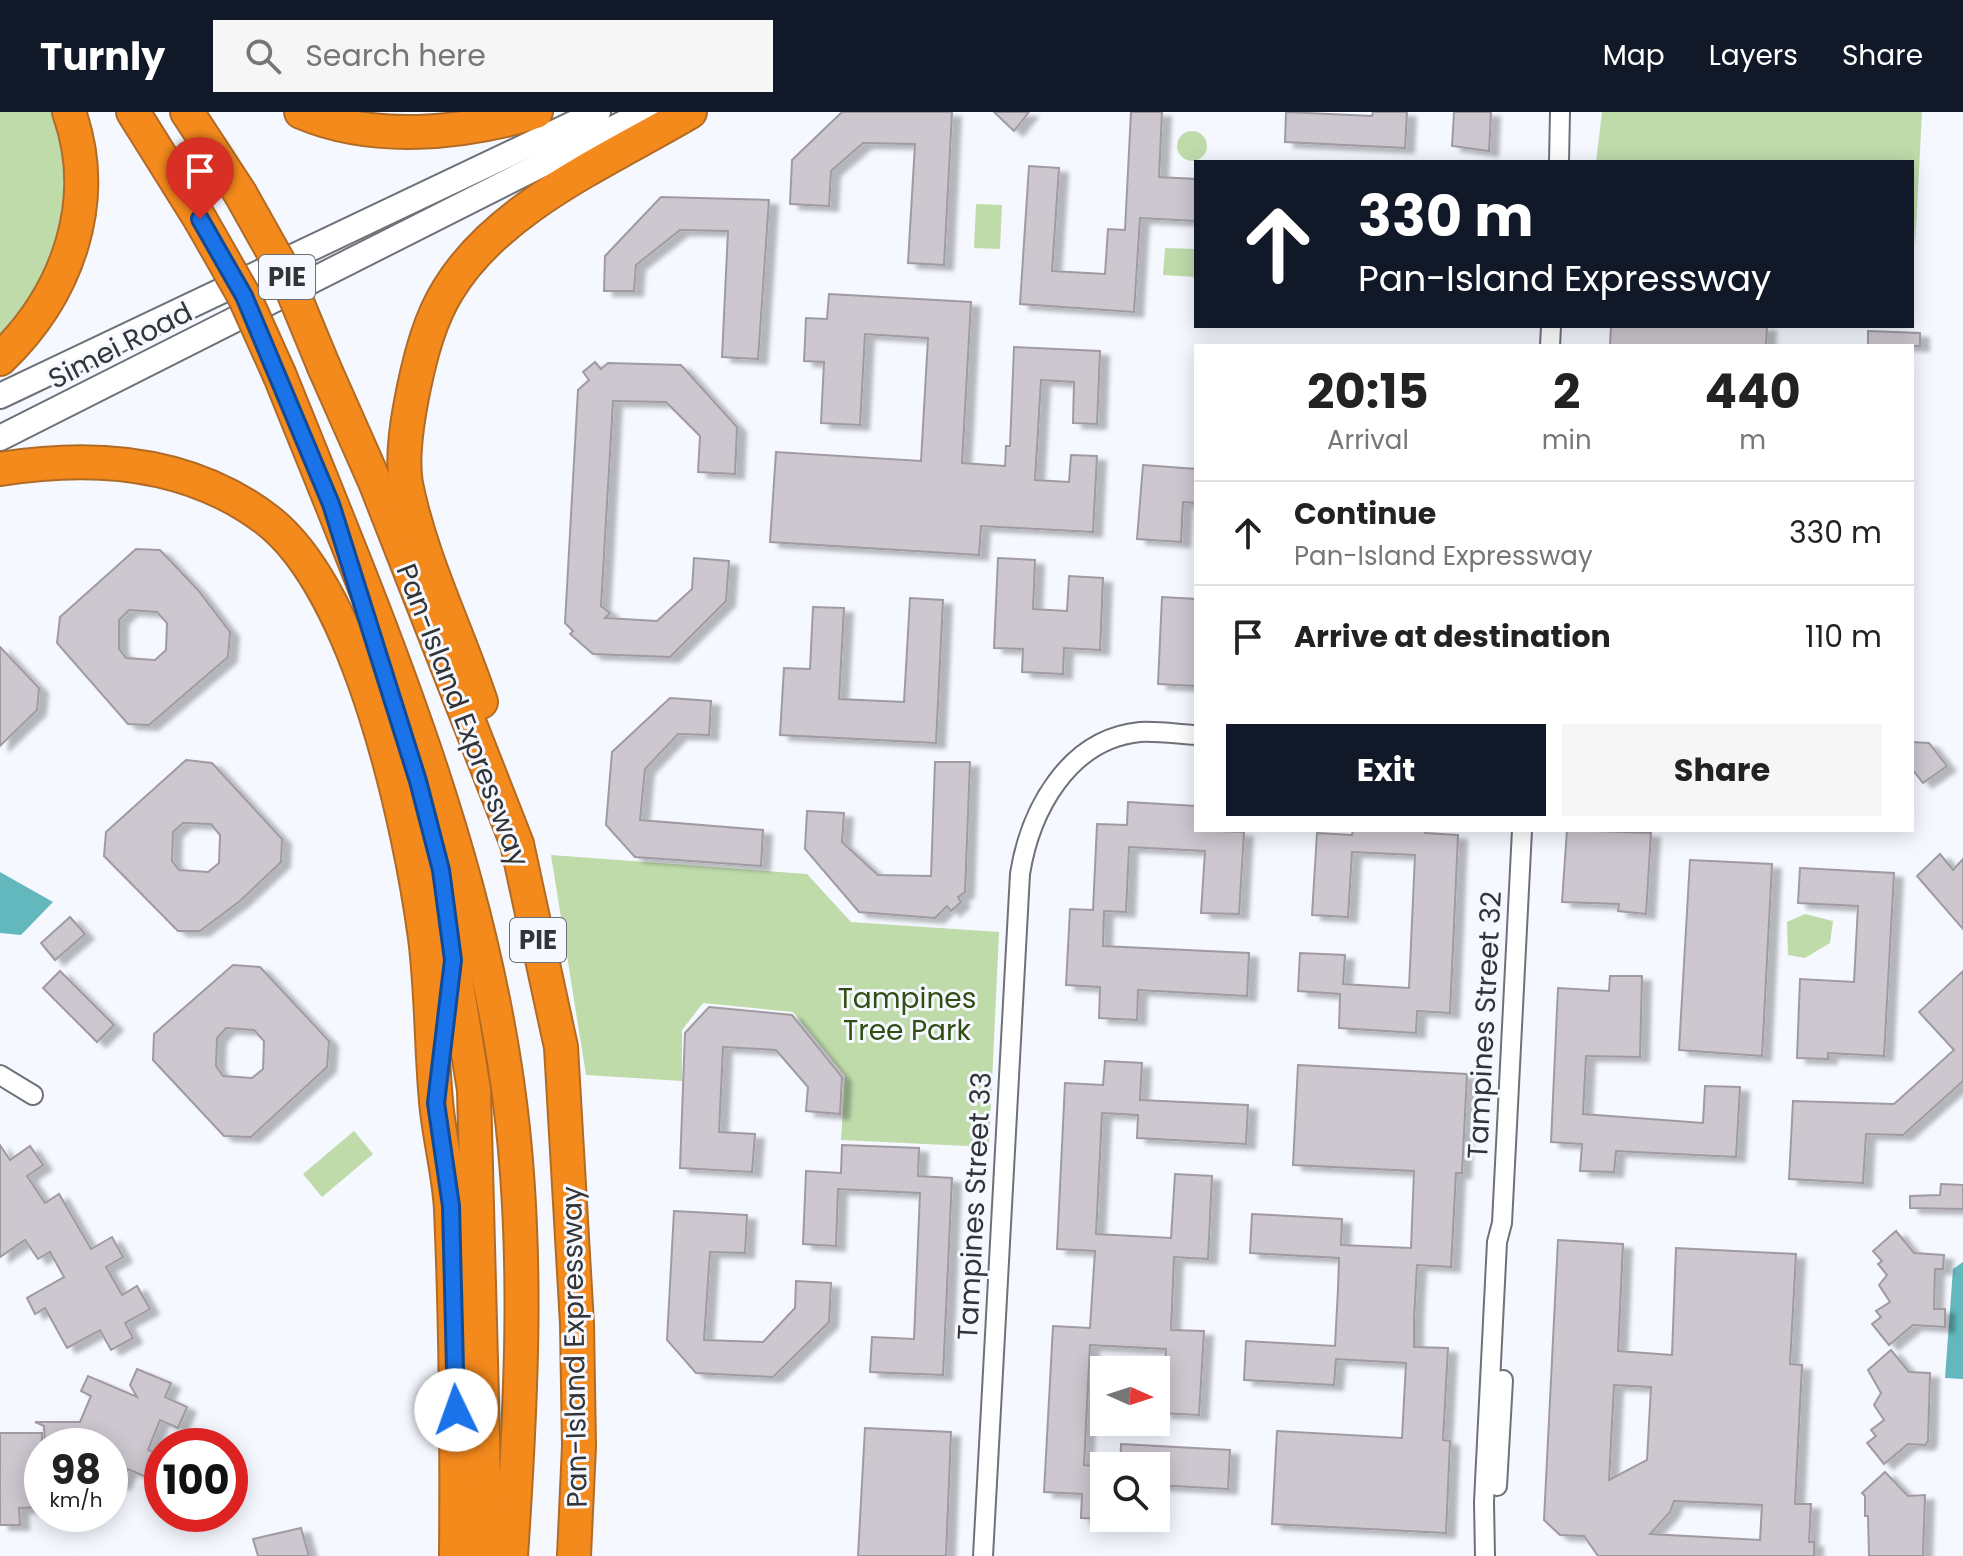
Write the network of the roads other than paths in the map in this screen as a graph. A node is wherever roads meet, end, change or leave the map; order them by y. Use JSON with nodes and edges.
{"nodes":[{"id":1,"x":69,"y":112,"type":"edge"},
{"id":2,"x":133,"y":112,"type":"edge"},
{"id":3,"x":187,"y":112,"type":"edge"},
{"id":4,"x":301,"y":112,"type":"edge"},
{"id":5,"x":536,"y":112,"type":"edge"},
{"id":6,"x":598,"y":112,"type":"edge"},
{"id":7,"x":646,"y":112,"type":"edge"},
{"id":8,"x":690,"y":112,"type":"edge"},
{"id":9,"x":1560,"y":112,"type":"edge"},
{"id":10,"x":1559,"y":160,"type":"edge"},
{"id":11,"x":0,"y":359,"type":"edge"},
{"id":12,"x":0,"y":396,"type":"edge"},
{"id":13,"x":0,"y":438,"type":"edge"},
{"id":14,"x":0,"y":469,"type":"edge"},
{"id":15,"x":331,"y":504,"type":"junction"},
{"id":16,"x":1194,"y":735,"type":"edge"},
{"id":17,"x":1522,"y":832,"type":"edge"},
{"id":18,"x":517,"y":844,"type":"junction"},
{"id":19,"x":453,"y":960,"type":"junction"},
{"id":20,"x":0,"y":1075,"type":"edge"},
{"id":21,"x":33,"y":1095,"type":"dead end"},
{"id":22,"x":436,"y":1103,"type":"junction"},
{"id":23,"x":1502,"y":1223,"type":"junction"},
{"id":24,"x":456,"y":1556,"type":"edge"},
{"id":25,"x":486,"y":1556,"type":"edge"},
{"id":26,"x":511,"y":1556,"type":"edge"},
{"id":27,"x":574,"y":1556,"type":"edge"},
{"id":28,"x":983,"y":1556,"type":"edge"},
{"id":29,"x":1485,"y":1556,"type":"edge"},
{"id":30,"x":1493,"y":1556,"type":"edge"}],
"edges":[{"from":1,"to":11,"type":"highway"},
{"from":2,"to":15,"type":"highway","name":"Pan-Island Expressway","number":"PIE","bridge":true},
{"from":3,"to":18,"type":"highway","name":"Pan-Island Expressway","number":"PIE","bridge":true},
{"from":4,"to":5,"type":"highway"},
{"from":6,"to":12,"type":"main road","name":"Simei Road"},
{"from":7,"to":13,"type":"main road","name":"Simei Road"},
{"from":8,"to":18,"type":"highway"},
{"from":9,"to":10,"type":"street"},
{"from":14,"to":22,"type":"highway"},
{"from":15,"to":19,"type":"highway"},
{"from":15,"to":26,"type":"highway","name":"Pan-Island Expressway","number":"PIE"},
{"from":16,"to":28,"type":"street","name":"Tampines Street 33"},
{"from":17,"to":23,"type":"street","name":"Tampines Street 32"},
{"from":18,"to":27,"type":"highway","name":"Pan-Island Expressway","number":"PIE"},
{"from":19,"to":22,"type":"highway"},
{"from":19,"to":25,"type":"highway"},
{"from":20,"to":21,"type":"street"},
{"from":22,"to":24,"type":"highway"},
{"from":23,"to":29,"type":"street","name":"Tampines Street 32"},
{"from":23,"to":30,"type":"street","name":"Tampines Street 32"}]}
